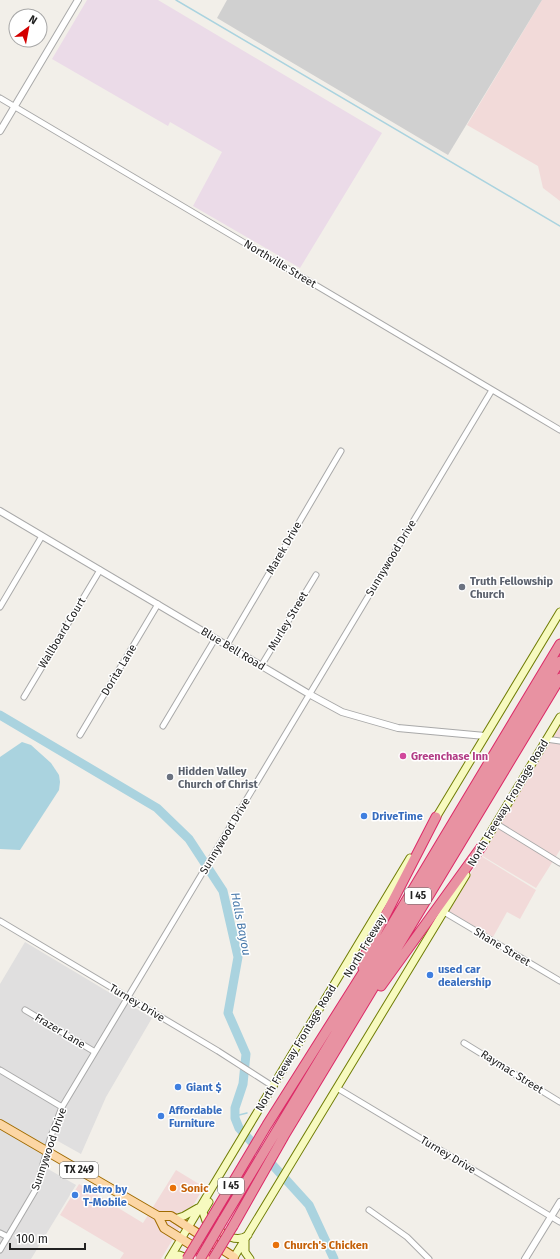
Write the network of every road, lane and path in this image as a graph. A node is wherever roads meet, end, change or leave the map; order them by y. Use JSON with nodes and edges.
{"nodes":[{"id":1,"x":78,"y":0,"type":"edge"},
{"id":2,"x":0,"y":98,"type":"edge"},
{"id":3,"x":15,"y":107,"type":"junction"},
{"id":4,"x":0,"y":131,"type":"edge"},
{"id":5,"x":492,"y":390,"type":"junction"},
{"id":6,"x":560,"y":430,"type":"edge"},
{"id":7,"x":341,"y":450,"type":"dead end"},
{"id":8,"x":0,"y":511,"type":"edge"},
{"id":9,"x":42,"y":536,"type":"junction"},
{"id":10,"x":100,"y":570,"type":"junction"},
{"id":11,"x":316,"y":575,"type":"dead end"},
{"id":12,"x":158,"y":604,"type":"junction"},
{"id":13,"x":0,"y":607,"type":"edge"},
{"id":14,"x":560,"y":612,"type":"edge"},
{"id":15,"x":215,"y":639,"type":"junction"},
{"id":16,"x":560,"y":644,"type":"edge"},
{"id":17,"x":227,"y":645,"type":"junction"},
{"id":18,"x":560,"y":661,"type":"edge"},
{"id":19,"x":261,"y":666,"type":"junction"},
{"id":20,"x":560,"y":678,"type":"edge"},
{"id":21,"x":309,"y":694,"type":"junction"},
{"id":22,"x":24,"y":697,"type":"dead end"},
{"id":23,"x":560,"y":717,"type":"edge"},
{"id":24,"x":163,"y":726,"type":"dead end"},
{"id":25,"x":80,"y":735,"type":"dead end"},
{"id":26,"x":485,"y":736,"type":"junction"},
{"id":27,"x":546,"y":739,"type":"junction"},
{"id":28,"x":560,"y":740,"type":"edge"},
{"id":29,"x":436,"y":817,"type":"junction"},
{"id":30,"x":495,"y":823,"type":"junction"},
{"id":31,"x":482,"y":846,"type":"junction"},
{"id":32,"x":560,"y":863,"type":"edge"},
{"id":33,"x":444,"y":912,"type":"junction"},
{"id":34,"x":0,"y":921,"type":"edge"},
{"id":35,"x":361,"y":976,"type":"junction"},
{"id":36,"x":560,"y":981,"type":"edge"},
{"id":37,"x":369,"y":996,"type":"junction"},
{"id":38,"x":128,"y":998,"type":"junction"},
{"id":39,"x":25,"y":1010,"type":"dead end"},
{"id":40,"x":464,"y":1043,"type":"dead end"},
{"id":41,"x":95,"y":1052,"type":"junction"},
{"id":42,"x":0,"y":1070,"type":"edge"},
{"id":43,"x":274,"y":1087,"type":"junction"},
{"id":44,"x":337,"y":1088,"type":"junction"},
{"id":45,"x":560,"y":1102,"type":"edge"},
{"id":46,"x":62,"y":1107,"type":"junction"},
{"id":47,"x":0,"y":1124,"type":"edge"},
{"id":48,"x":234,"y":1150,"type":"junction"},
{"id":49,"x":47,"y":1152,"type":"junction"},
{"id":50,"x":560,"y":1202,"type":"edge"},
{"id":51,"x":200,"y":1208,"type":"junction"},
{"id":52,"x":369,"y":1210,"type":"dead end"},
{"id":53,"x":158,"y":1216,"type":"junction"},
{"id":54,"x":551,"y":1217,"type":"junction"},
{"id":55,"x":175,"y":1219,"type":"junction"},
{"id":56,"x":560,"y":1222,"type":"edge"},
{"id":57,"x":189,"y":1226,"type":"junction"},
{"id":58,"x":0,"y":1233,"type":"edge"},
{"id":59,"x":247,"y":1237,"type":"junction"},
{"id":60,"x":8,"y":1238,"type":"junction"},
{"id":61,"x":181,"y":1239,"type":"junction"},
{"id":62,"x":0,"y":1250,"type":"edge"},
{"id":63,"x":235,"y":1258,"type":"edge"},
{"id":64,"x":169,"y":1259,"type":"edge"},
{"id":65,"x":188,"y":1259,"type":"edge"},
{"id":66,"x":200,"y":1259,"type":"edge"},
{"id":67,"x":214,"y":1259,"type":"edge"},
{"id":68,"x":250,"y":1259,"type":"edge"},
{"id":69,"x":429,"y":1259,"type":"edge"},
{"id":70,"x":525,"y":1259,"type":"edge"}],
"edges":[{"from":1,"to":3,"type":"street"},
{"from":2,"to":3,"type":"street","name":"Northville Street"},
{"from":3,"to":4,"type":"street"},
{"from":3,"to":5,"type":"street","name":"Northville Street"},
{"from":5,"to":6,"type":"street","name":"Northville Street"},
{"from":5,"to":21,"type":"street","name":"Sunnywood Drive"},
{"from":7,"to":17,"type":"street","name":"Marek Drive"},
{"from":8,"to":9,"type":"street","name":"Blue Bell Road"},
{"from":9,"to":10,"type":"street","name":"Blue Bell Road"},
{"from":9,"to":13,"type":"street"},
{"from":10,"to":12,"type":"street","name":"Blue Bell Road"},
{"from":10,"to":22,"type":"street","name":"Wallboard Court"},
{"from":11,"to":19,"type":"street","name":"Murley Street"},
{"from":12,"to":15,"type":"street","name":"Blue Bell Road"},
{"from":12,"to":25,"type":"street","name":"Dorita Lane"},
{"from":14,"to":26,"type":"main road","name":"North Freeway Frontage Road"},
{"from":15,"to":17,"type":"street","name":"Blue Bell Road"},
{"from":15,"to":24,"type":"street"},
{"from":16,"to":35,"type":"highway","name":"North Freeway","number":"I 45"},
{"from":17,"to":19,"type":"street","name":"Blue Bell Road"},
{"from":18,"to":66,"type":"highway","name":"North Freeway","number":"I 45","bridge":true},
{"from":19,"to":21,"type":"street","name":"Blue Bell Road"},
{"from":20,"to":37,"type":"highway","number":"I 45"},
{"from":21,"to":26,"type":"street","name":"Blue Bell Road"},
{"from":21,"to":38,"type":"street","name":"Sunnywood Drive"},
{"from":23,"to":27,"type":"main road","name":"North Freeway Frontage Road"},
{"from":26,"to":29,"type":"main road","name":"North Freeway Frontage Road"},
{"from":27,"to":28,"type":"street"},
{"from":27,"to":30,"type":"main road","name":"North Freeway Frontage Road"},
{"from":29,"to":35,"type":"highway"},
{"from":29,"to":43,"type":"main road","name":"North Freeway Frontage Road"},
{"from":30,"to":31,"type":"main road","name":"North Freeway Frontage Road"},
{"from":30,"to":32,"type":"street"},
{"from":31,"to":33,"type":"main road","name":"North Freeway Frontage Road"},
{"from":31,"to":37,"type":"highway"},
{"from":33,"to":36,"type":"street","name":"Shane Street"},
{"from":33,"to":44,"type":"main road","name":"North Freeway Frontage Road"},
{"from":34,"to":38,"type":"street","name":"Turney Drive"},
{"from":35,"to":65,"type":"highway","name":"North Freeway","number":"I 45","bridge":true},
{"from":37,"to":67,"type":"highway","number":"I 45","bridge":true},
{"from":38,"to":41,"type":"street","name":"Sunnywood Drive"},
{"from":38,"to":43,"type":"street","name":"Turney Drive"},
{"from":39,"to":41,"type":"street","name":"Frazer Lane"},
{"from":40,"to":45,"type":"street","name":"Raymac Street"},
{"from":41,"to":46,"type":"street","name":"Sunnywood Drive"},
{"from":42,"to":46,"type":"street"},
{"from":43,"to":48,"type":"main road","name":"North Freeway Frontage Road"},
{"from":44,"to":54,"type":"street","name":"Turney Drive"},
{"from":44,"to":59,"type":"main road","name":"North Freeway Frontage Road"},
{"from":46,"to":49,"type":"street","name":"Sunnywood Drive"},
{"from":47,"to":49,"type":"main road","number":"TX 249"},
{"from":48,"to":51,"type":"main road","name":"North Freeway Frontage Road"},
{"from":48,"to":59,"type":"main road"},
{"from":49,"to":53,"type":"main road","number":"TX 249"},
{"from":49,"to":60,"type":"street","name":"Sunnywood Drive"},
{"from":50,"to":54,"type":"street"},
{"from":51,"to":55,"type":"main road"},
{"from":51,"to":57,"type":"main road","name":"North Freeway Frontage Road"},
{"from":52,"to":69,"type":"street"},
{"from":53,"to":55,"type":"main road","number":"TX 249"},
{"from":53,"to":61,"type":"main road","number":"TX 249"},
{"from":54,"to":56,"type":"street","name":"Turney Drive"},
{"from":54,"to":70,"type":"street"},
{"from":55,"to":57,"type":"main road","number":"TX 249"},
{"from":57,"to":61,"type":"main road","name":"North Freeway Frontage Road"},
{"from":57,"to":63,"type":"main road","number":"TX 249"},
{"from":58,"to":60,"type":"street"},
{"from":59,"to":63,"type":"main road","name":"North Freeway Frontage Road"},
{"from":59,"to":68,"type":"main road"},
{"from":60,"to":62,"type":"street","name":"Sunnywood Drive"},
{"from":61,"to":64,"type":"main road","name":"North Freeway Frontage Road"},
{"from":61,"to":67,"type":"main road","number":"TX 249"},
{"from":64,"to":65,"type":"main road"}]}
